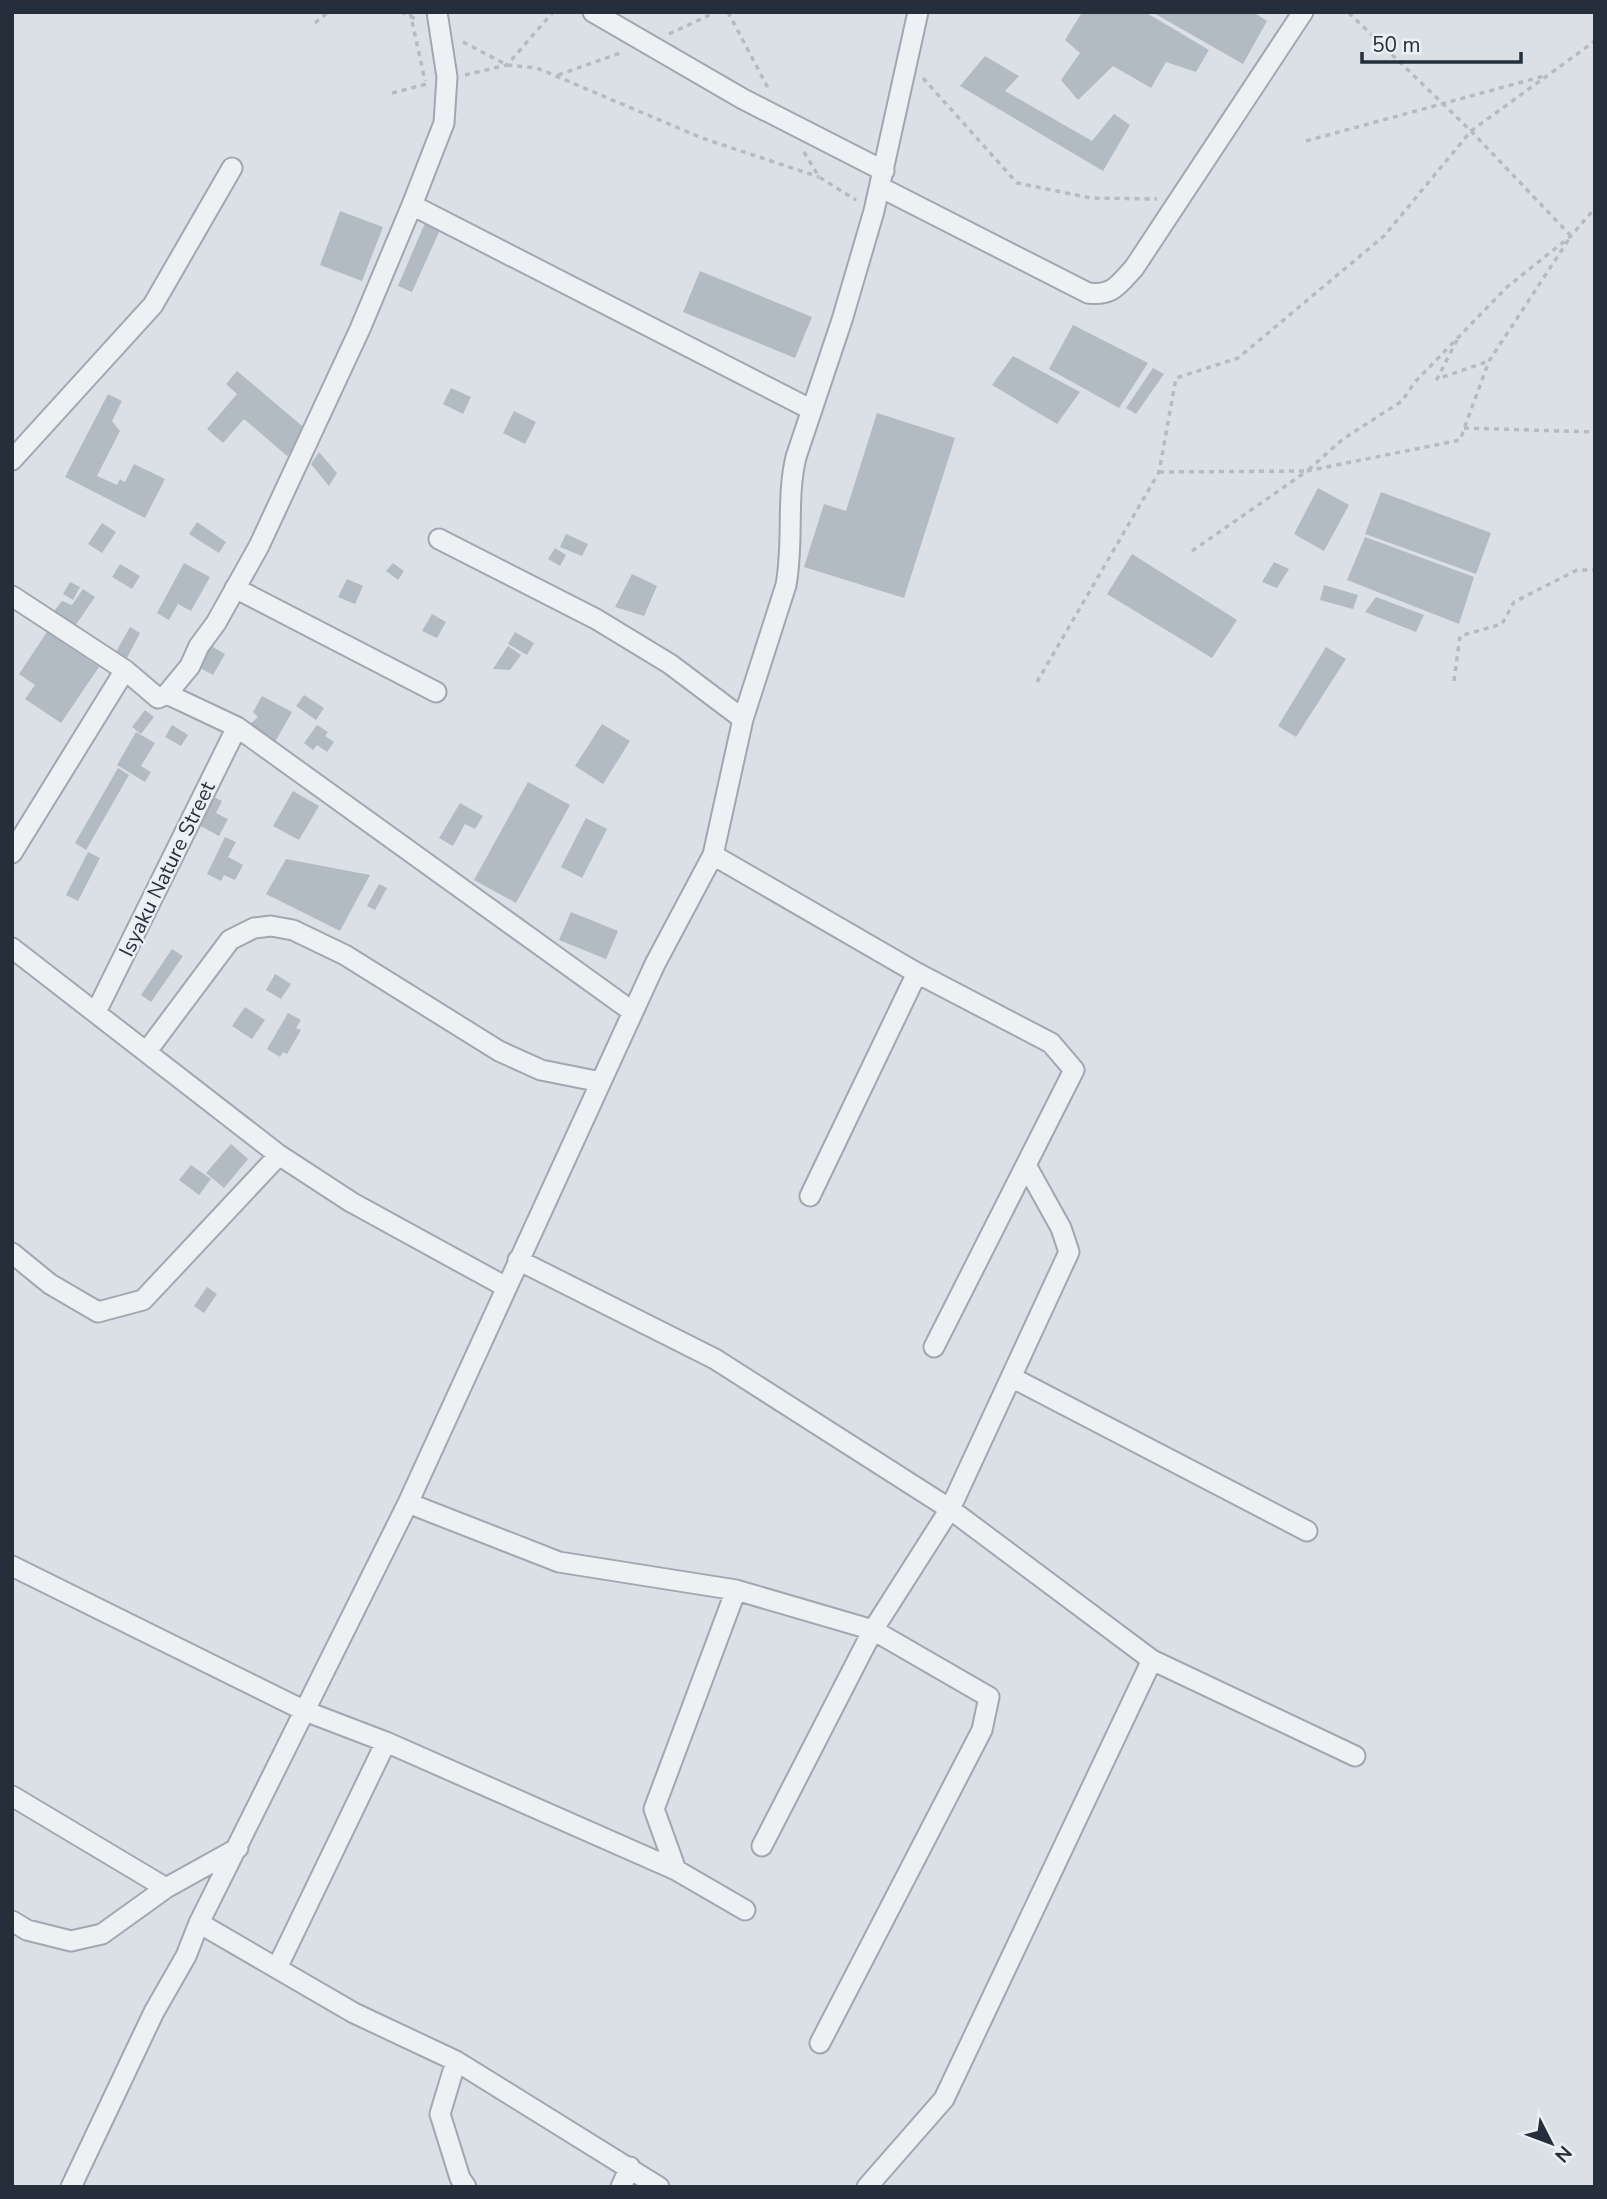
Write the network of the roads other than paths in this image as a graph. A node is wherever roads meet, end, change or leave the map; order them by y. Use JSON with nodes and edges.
{"nodes":[{"id":1,"x":593,"y":12,"type":"edge"},
{"id":2,"x":918,"y":12,"type":"edge"},
{"id":3,"x":1303,"y":12,"type":"edge"},
{"id":4,"x":439,"y":21,"type":"edge"},
{"id":5,"x":232,"y":168,"type":"dead end"},
{"id":6,"x":882,"y":179,"type":"junction"},
{"id":7,"x":412,"y":205,"type":"junction"},
{"id":8,"x":812,"y":410,"type":"junction"},
{"id":9,"x":12,"y":460,"type":"edge"},
{"id":10,"x":439,"y":539,"type":"dead end"},
{"id":11,"x":235,"y":588,"type":"junction"},
{"id":12,"x":12,"y":596,"type":"edge"},
{"id":13,"x":125,"y":670,"type":"junction"},
{"id":14,"x":436,"y":692,"type":"dead end"},
{"id":15,"x":167,"y":694,"type":"junction"},
{"id":16,"x":743,"y":719,"type":"junction"},
{"id":17,"x":237,"y":727,"type":"junction"},
{"id":18,"x":12,"y":853,"type":"edge"},
{"id":19,"x":713,"y":855,"type":"junction"},
{"id":20,"x":12,"y":948,"type":"edge"},
{"id":21,"x":917,"y":973,"type":"junction"},
{"id":22,"x":96,"y":1012,"type":"junction"},
{"id":23,"x":633,"y":1012,"type":"junction"},
{"id":24,"x":146,"y":1051,"type":"junction"},
{"id":25,"x":601,"y":1082,"type":"junction"},
{"id":26,"x":279,"y":1155,"type":"junction"},
{"id":27,"x":1026,"y":1165,"type":"junction"},
{"id":28,"x":810,"y":1196,"type":"dead end"},
{"id":29,"x":12,"y":1253,"type":"edge"},
{"id":30,"x":518,"y":1260,"type":"junction"},
{"id":31,"x":506,"y":1287,"type":"junction"},
{"id":32,"x":934,"y":1347,"type":"dead end"},
{"id":33,"x":1012,"y":1377,"type":"junction"},
{"id":34,"x":408,"y":1503,"type":"junction"},
{"id":35,"x":950,"y":1509,"type":"junction"},
{"id":36,"x":1307,"y":1531,"type":"dead end"},
{"id":37,"x":12,"y":1566,"type":"edge"},
{"id":38,"x":736,"y":1590,"type":"junction"},
{"id":39,"x":873,"y":1630,"type":"junction"},
{"id":40,"x":1152,"y":1661,"type":"junction"},
{"id":41,"x":305,"y":1711,"type":"junction"},
{"id":42,"x":386,"y":1742,"type":"junction"},
{"id":43,"x":1355,"y":1756,"type":"dead end"},
{"id":44,"x":12,"y":1796,"type":"edge"},
{"id":45,"x":762,"y":1846,"type":"dead end"},
{"id":46,"x":238,"y":1848,"type":"junction"},
{"id":47,"x":676,"y":1870,"type":"junction"},
{"id":48,"x":166,"y":1888,"type":"junction"},
{"id":49,"x":745,"y":1910,"type":"dead end"},
{"id":50,"x":12,"y":1921,"type":"edge"},
{"id":51,"x":199,"y":1923,"type":"junction"},
{"id":52,"x":276,"y":1968,"type":"junction"},
{"id":53,"x":820,"y":2043,"type":"dead end"},
{"id":54,"x":456,"y":2061,"type":"junction"},
{"id":55,"x":630,"y":2167,"type":"junction"},
{"id":56,"x":71,"y":2187,"type":"edge"},
{"id":57,"x":466,"y":2187,"type":"edge"},
{"id":58,"x":621,"y":2187,"type":"edge"},
{"id":59,"x":659,"y":2187,"type":"edge"},
{"id":60,"x":867,"y":2187,"type":"edge"}],
"edges":[{"from":1,"to":6,"type":"street"},
{"from":2,"to":6,"type":"street"},
{"from":3,"to":6,"type":"street"},
{"from":4,"to":7,"type":"street"},
{"from":5,"to":9,"type":"street"},
{"from":6,"to":8,"type":"street"},
{"from":7,"to":8,"type":"street"},
{"from":7,"to":11,"type":"street"},
{"from":8,"to":16,"type":"street"},
{"from":10,"to":16,"type":"street"},
{"from":11,"to":14,"type":"street"},
{"from":11,"to":15,"type":"street"},
{"from":12,"to":13,"type":"street"},
{"from":13,"to":15,"type":"street"},
{"from":13,"to":18,"type":"street"},
{"from":15,"to":17,"type":"street"},
{"from":16,"to":19,"type":"street"},
{"from":17,"to":22,"type":"street","name":"Isyaku Nature Street"},
{"from":17,"to":23,"type":"street"},
{"from":19,"to":21,"type":"street"},
{"from":19,"to":23,"type":"street"},
{"from":20,"to":22,"type":"street"},
{"from":21,"to":27,"type":"street"},
{"from":21,"to":28,"type":"street"},
{"from":22,"to":24,"type":"street"},
{"from":23,"to":25,"type":"street"},
{"from":24,"to":25,"type":"street"},
{"from":24,"to":26,"type":"street"},
{"from":25,"to":30,"type":"street"},
{"from":26,"to":29,"type":"street"},
{"from":26,"to":31,"type":"street"},
{"from":27,"to":32,"type":"street"},
{"from":27,"to":33,"type":"street"},
{"from":30,"to":31,"type":"street"},
{"from":30,"to":35,"type":"street"},
{"from":31,"to":34,"type":"street"},
{"from":33,"to":35,"type":"street"},
{"from":33,"to":36,"type":"street"},
{"from":34,"to":38,"type":"street"},
{"from":34,"to":41,"type":"street"},
{"from":35,"to":39,"type":"street"},
{"from":35,"to":40,"type":"street"},
{"from":37,"to":41,"type":"street"},
{"from":38,"to":39,"type":"street"},
{"from":38,"to":47,"type":"street"},
{"from":39,"to":45,"type":"street"},
{"from":39,"to":53,"type":"street"},
{"from":40,"to":43,"type":"street"},
{"from":40,"to":60,"type":"street"},
{"from":41,"to":42,"type":"street"},
{"from":41,"to":46,"type":"street"},
{"from":42,"to":47,"type":"street"},
{"from":42,"to":52,"type":"street"},
{"from":44,"to":48,"type":"street"},
{"from":46,"to":48,"type":"street"},
{"from":46,"to":51,"type":"street"},
{"from":47,"to":49,"type":"street"},
{"from":48,"to":50,"type":"street"},
{"from":51,"to":52,"type":"street"},
{"from":51,"to":56,"type":"street"},
{"from":52,"to":54,"type":"street"},
{"from":54,"to":55,"type":"street"},
{"from":54,"to":57,"type":"street"},
{"from":55,"to":58,"type":"street"},
{"from":55,"to":59,"type":"street"}]}
